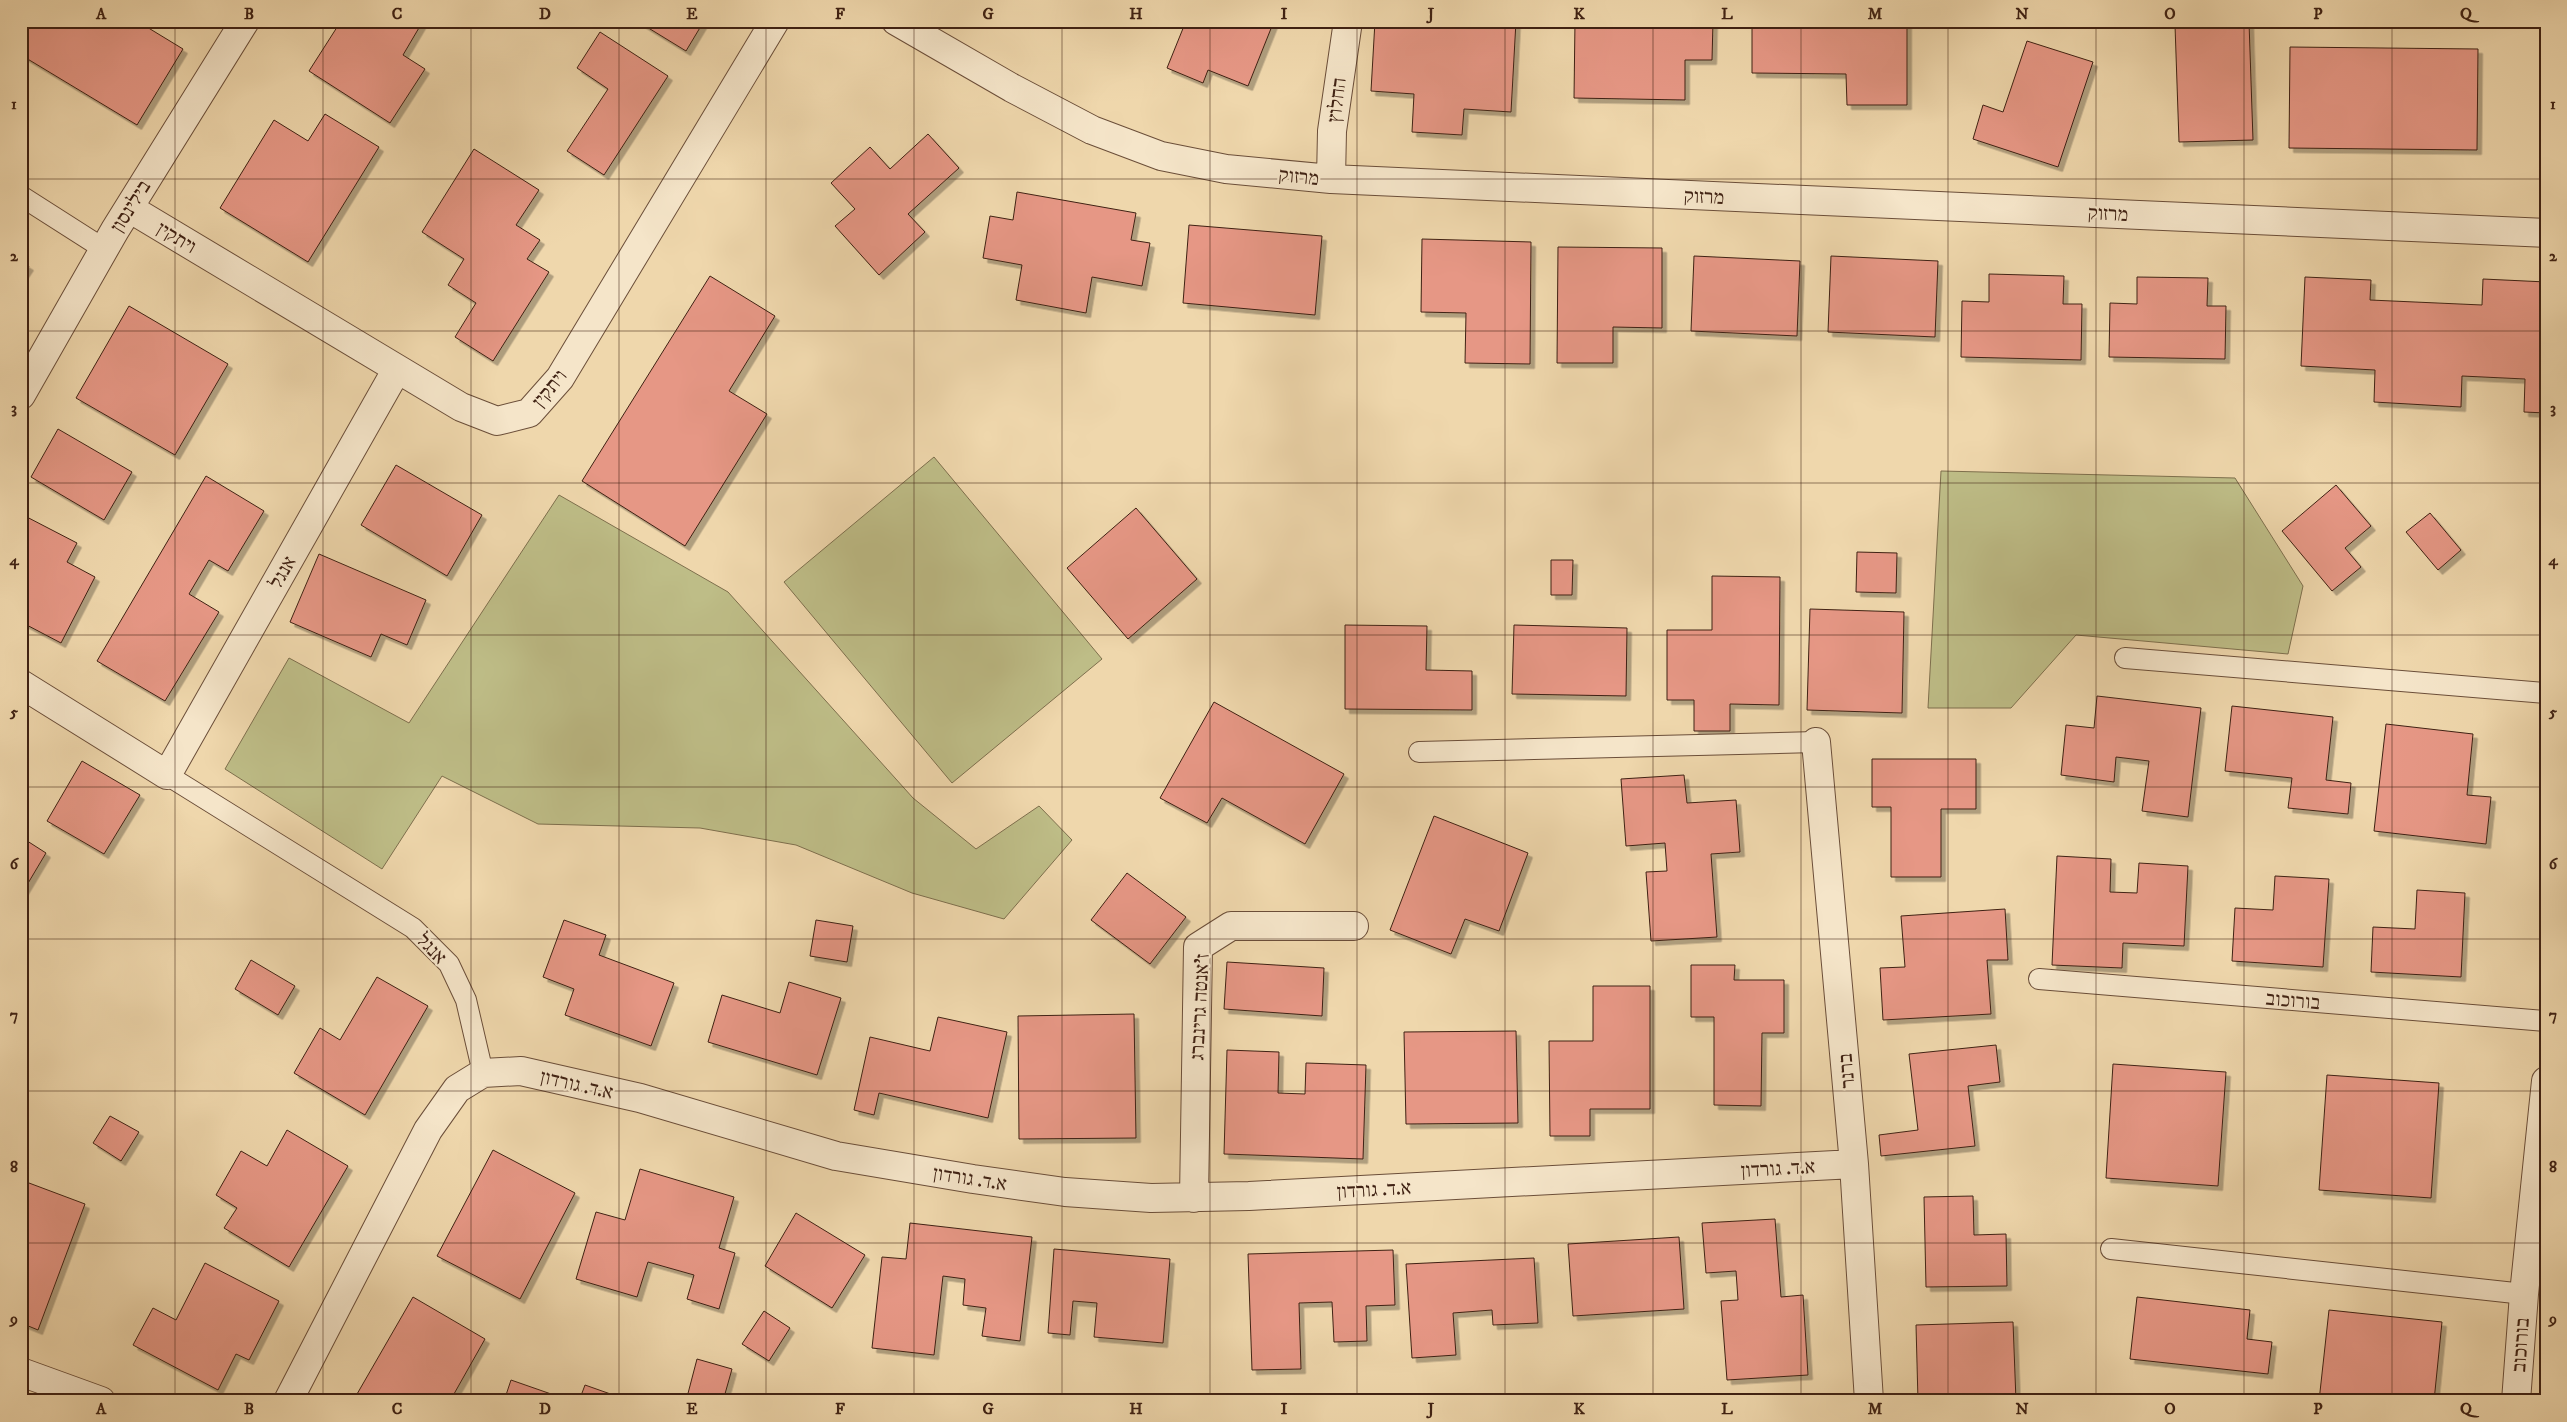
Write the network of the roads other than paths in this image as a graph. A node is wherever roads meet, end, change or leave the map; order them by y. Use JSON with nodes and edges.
{"nodes":[{"id":1,"x":245,"y":21,"type":"edge"},
{"id":2,"x":775,"y":21,"type":"edge"},
{"id":3,"x":896,"y":21,"type":"edge"},
{"id":4,"x":1348,"y":21,"type":"edge"},
{"id":5,"x":1331,"y":179,"type":"junction"},
{"id":6,"x":21,"y":196,"type":"edge"},
{"id":7,"x":128,"y":208,"type":"junction"},
{"id":8,"x":2546,"y":233,"type":"edge"},
{"id":9,"x":104,"y":249,"type":"junction"},
{"id":10,"x":397,"y":369,"type":"junction"},
{"id":11,"x":21,"y":395,"type":"edge"},
{"id":12,"x":2125,"y":658,"type":"dead end"},
{"id":13,"x":21,"y":684,"type":"edge"},
{"id":14,"x":2546,"y":693,"type":"edge"},
{"id":15,"x":1816,"y":742,"type":"joint"},
{"id":16,"x":1419,"y":752,"type":"dead end"},
{"id":17,"x":167,"y":775,"type":"junction"},
{"id":18,"x":1354,"y":926,"type":"dead end"},
{"id":19,"x":2040,"y":979,"type":"dead end"},
{"id":20,"x":2546,"y":1021,"type":"edge"},
{"id":21,"x":482,"y":1073,"type":"junction"},
{"id":22,"x":2546,"y":1081,"type":"edge"},
{"id":23,"x":1854,"y":1164,"type":"junction"},
{"id":24,"x":1194,"y":1198,"type":"junction"},
{"id":25,"x":2111,"y":1249,"type":"dead end"},
{"id":26,"x":2524,"y":1294,"type":"junction"},
{"id":27,"x":21,"y":1372,"type":"edge"},
{"id":28,"x":101,"y":1401,"type":"edge"},
{"id":29,"x":288,"y":1401,"type":"edge"},
{"id":30,"x":1868,"y":1401,"type":"edge"},
{"id":31,"x":2516,"y":1401,"type":"edge"}],
"edges":[{"from":1,"to":7,"type":"street","name":"בילינסון"},
{"from":2,"to":10,"type":"street","name":"ויתקין"},
{"from":3,"to":5,"type":"street","name":"מרזוק"},
{"from":4,"to":5,"type":"street","name":"החלוץ"},
{"from":5,"to":8,"type":"street","name":"מרזוק"},
{"from":6,"to":9,"type":"lane"},
{"from":7,"to":9,"type":"street","name":"בילינסון"},
{"from":7,"to":10,"type":"street","name":"ויתקין"},
{"from":9,"to":11,"type":"street","name":"בילינסון"},
{"from":10,"to":17,"type":"street","name":"אנגל"},
{"from":12,"to":14,"type":"lane"},
{"from":13,"to":17,"type":"street","name":"אנגל"},
{"from":15,"to":16,"type":"lane"},
{"from":15,"to":23,"type":"street","name":"ברנר"},
{"from":17,"to":21,"type":"lane","name":"אנגל"},
{"from":18,"to":24,"type":"street","name":"ז'אנטה גרינברג"},
{"from":19,"to":20,"type":"lane","name":"בורוכוב"},
{"from":21,"to":24,"type":"street","name":"א.ד. גורדון"},
{"from":21,"to":29,"type":"street","name":"א.ד. גורדון"},
{"from":22,"to":26,"type":"street","name":"בורוכוב"},
{"from":23,"to":24,"type":"street","name":"א.ד. גורדון"},
{"from":23,"to":30,"type":"street","name":"ברנר"},
{"from":25,"to":26,"type":"lane"},
{"from":26,"to":31,"type":"street","name":"בורוכוב"},
{"from":27,"to":28,"type":"street"}]}
